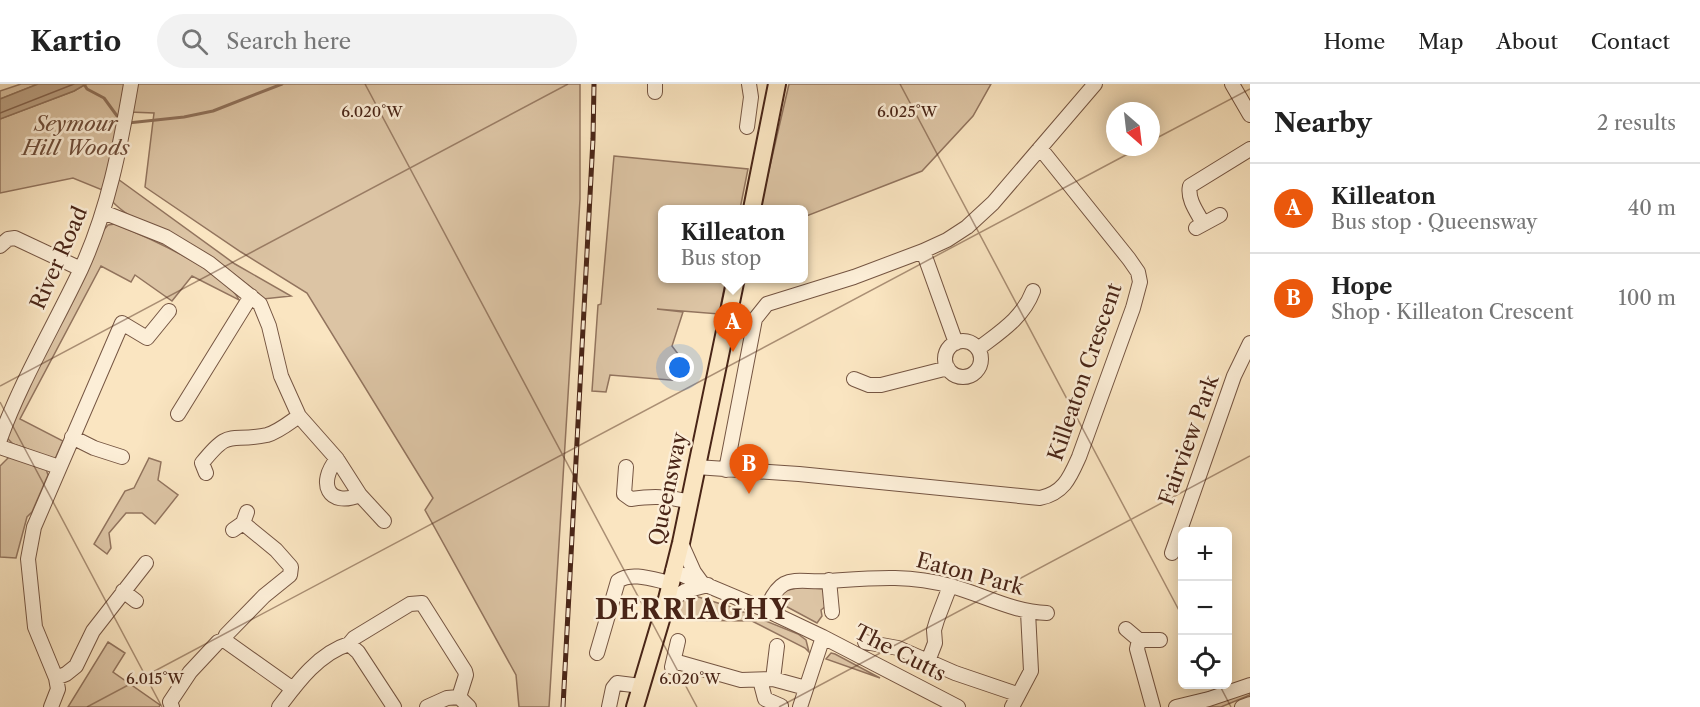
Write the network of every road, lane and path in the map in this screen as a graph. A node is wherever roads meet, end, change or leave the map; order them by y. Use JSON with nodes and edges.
{"nodes":[{"id":1,"x":131,"y":84,"type":"edge"},
{"id":2,"x":749,"y":84,"type":"edge"},
{"id":3,"x":777,"y":84,"type":"edge"},
{"id":4,"x":1095,"y":84,"type":"edge"},
{"id":5,"x":1232,"y":84,"type":"edge"},
{"id":6,"x":1250,"y":115,"type":"edge"},
{"id":7,"x":747,"y":127,"type":"dead end"},
{"id":8,"x":1040,"y":148,"type":"junction"},
{"id":9,"x":1250,"y":148,"type":"edge"},
{"id":10,"x":753,"y":205,"type":"edge"},
{"id":11,"x":103,"y":212,"type":"junction"},
{"id":12,"x":1220,"y":215,"type":"dead end"},
{"id":13,"x":0,"y":246,"type":"edge"},
{"id":14,"x":923,"y":251,"type":"junction"},
{"id":15,"x":81,"y":268,"type":"junction"},
{"id":16,"x":735,"y":283,"type":"edge"},
{"id":17,"x":1033,"y":291,"type":"dead end"},
{"id":18,"x":251,"y":296,"type":"junction"},
{"id":19,"x":169,"y":311,"type":"dead end"},
{"id":20,"x":956,"y":343,"type":"junction"},
{"id":21,"x":1250,"y":343,"type":"edge"},
{"id":22,"x":978,"y":349,"type":"junction"},
{"id":23,"x":948,"y":368,"type":"junction"},
{"id":24,"x":854,"y":379,"type":"dead end"},
{"id":25,"x":178,"y":414,"type":"dead end"},
{"id":26,"x":299,"y":416,"type":"junction"},
{"id":27,"x":72,"y":437,"type":"junction"},
{"id":28,"x":0,"y":439,"type":"edge"},
{"id":29,"x":0,"y":447,"type":"edge"},
{"id":30,"x":122,"y":457,"type":"dead end"},
{"id":31,"x":337,"y":459,"type":"junction"},
{"id":32,"x":59,"y":467,"type":"junction"},
{"id":33,"x":626,"y":467,"type":"dead end"},
{"id":34,"x":696,"y":467,"type":"junction"},
{"id":35,"x":726,"y":470,"type":"junction"},
{"id":36,"x":206,"y":473,"type":"dead end"},
{"id":37,"x":360,"y":495,"type":"junction"},
{"id":38,"x":689,"y":502,"type":"junction"},
{"id":39,"x":384,"y":521,"type":"dead end"},
{"id":40,"x":241,"y":522,"type":"dead end"},
{"id":41,"x":681,"y":543,"type":"junction"},
{"id":42,"x":1172,"y":553,"type":"dead end"},
{"id":43,"x":146,"y":563,"type":"dead end"},
{"id":44,"x":672,"y":577,"type":"junction"},
{"id":45,"x":829,"y":580,"type":"junction"},
{"id":46,"x":705,"y":584,"type":"junction"},
{"id":47,"x":950,"y":586,"type":"junction"},
{"id":48,"x":123,"y":591,"type":"junction"},
{"id":49,"x":136,"y":602,"type":"dead end"},
{"id":50,"x":666,"y":603,"type":"junction"},
{"id":51,"x":766,"y":610,"type":"junction"},
{"id":52,"x":832,"y":612,"type":"dead end"},
{"id":53,"x":1028,"y":612,"type":"junction"},
{"id":54,"x":1047,"y":613,"type":"dead end"},
{"id":55,"x":1126,"y":629,"type":"dead end"},
{"id":56,"x":823,"y":636,"type":"junction"},
{"id":57,"x":224,"y":640,"type":"junction"},
{"id":58,"x":1139,"y":640,"type":"junction"},
{"id":59,"x":1160,"y":640,"type":"dead end"},
{"id":60,"x":678,"y":641,"type":"dead end"},
{"id":61,"x":866,"y":642,"type":"dead end"},
{"id":62,"x":350,"y":644,"type":"junction"},
{"id":63,"x":777,"y":646,"type":"dead end"},
{"id":64,"x":597,"y":653,"type":"dead end"},
{"id":65,"x":928,"y":661,"type":"junction"},
{"id":66,"x":56,"y":678,"type":"junction"},
{"id":67,"x":767,"y":679,"type":"junction"},
{"id":68,"x":1250,"y":685,"type":"edge"},
{"id":69,"x":642,"y":686,"type":"junction"},
{"id":70,"x":806,"y":688,"type":"junction"},
{"id":71,"x":293,"y":689,"type":"junction"},
{"id":72,"x":1015,"y":701,"type":"edge"},
{"id":73,"x":464,"y":702,"type":"edge"},
{"id":74,"x":1250,"y":704,"type":"edge"},
{"id":75,"x":781,"y":706,"type":"edge"},
{"id":76,"x":51,"y":707,"type":"edge"},
{"id":77,"x":172,"y":707,"type":"edge"},
{"id":78,"x":279,"y":707,"type":"edge"},
{"id":79,"x":394,"y":707,"type":"edge"},
{"id":80,"x":427,"y":707,"type":"edge"},
{"id":81,"x":609,"y":707,"type":"edge"},
{"id":82,"x":635,"y":707,"type":"edge"},
{"id":83,"x":800,"y":707,"type":"edge"},
{"id":84,"x":958,"y":707,"type":"edge"},
{"id":85,"x":1154,"y":707,"type":"edge"},
{"id":86,"x":1176,"y":707,"type":"edge"},
{"id":87,"x":1242,"y":707,"type":"edge"}],
"edges":[{"from":1,"to":11,"type":"street","name":"River Road"},
{"from":2,"to":7,"type":"street"},
{"from":3,"to":10,"type":"main road"},
{"from":4,"to":8,"type":"street"},
{"from":5,"to":6,"type":"street"},
{"from":8,"to":14,"type":"street"},
{"from":8,"to":35,"type":"street","name":"Killeaton Crescent"},
{"from":9,"to":12,"type":"street"},
{"from":11,"to":15,"type":"street","name":"River Road"},
{"from":11,"to":18,"type":"street"},
{"from":13,"to":15,"type":"street"},
{"from":14,"to":20,"type":"street"},
{"from":14,"to":35,"type":"street"},
{"from":15,"to":28,"type":"street","name":"River Road"},
{"from":16,"to":34,"type":"main road","name":"Queensway"},
{"from":17,"to":22,"type":"street"},
{"from":18,"to":25,"type":"street"},
{"from":18,"to":26,"type":"street"},
{"from":19,"to":27,"type":"street"},
{"from":20,"to":22,"type":"street"},
{"from":20,"to":23,"type":"street"},
{"from":21,"to":42,"type":"street","name":"Fairview Park"},
{"from":22,"to":23,"type":"street"},
{"from":23,"to":24,"type":"street"},
{"from":26,"to":31,"type":"street"},
{"from":26,"to":36,"type":"street"},
{"from":27,"to":30,"type":"street"},
{"from":27,"to":32,"type":"street"},
{"from":29,"to":32,"type":"street"},
{"from":31,"to":37,"type":"street"},
{"from":31,"to":37,"type":"street"},
{"from":32,"to":66,"type":"street"},
{"from":33,"to":38,"type":"street"},
{"from":34,"to":35,"type":"street","name":"Killeaton Crescent"},
{"from":34,"to":38,"type":"main road","name":"Queensway"},
{"from":37,"to":39,"type":"street"},
{"from":38,"to":41,"type":"main road","name":"Queensway"},
{"from":40,"to":57,"type":"street"},
{"from":41,"to":44,"type":"main road","name":"Queensway"},
{"from":41,"to":46,"type":"street"},
{"from":43,"to":48,"type":"street"},
{"from":44,"to":46,"type":"street","name":"The Cutts"},
{"from":44,"to":50,"type":"main road","name":"Queensway"},
{"from":44,"to":64,"type":"street","name":"The Cutts"},
{"from":45,"to":47,"type":"street","name":"Eaton Park"},
{"from":45,"to":51,"type":"street","name":"Eaton Park"},
{"from":45,"to":52,"type":"street"},
{"from":46,"to":50,"type":"street"},
{"from":46,"to":51,"type":"street","name":"The Cutts"},
{"from":47,"to":53,"type":"street","name":"Eaton Park"},
{"from":47,"to":65,"type":"street"},
{"from":48,"to":49,"type":"street"},
{"from":48,"to":66,"type":"street"},
{"from":50,"to":69,"type":"main road","name":"Queensway"},
{"from":51,"to":56,"type":"street","name":"The Cutts"},
{"from":53,"to":54,"type":"street","name":"Eaton Park"},
{"from":53,"to":72,"type":"street","name":"Eaton Park"},
{"from":55,"to":58,"type":"street"},
{"from":56,"to":70,"type":"street","name":"The Cutts"},
{"from":56,"to":84,"type":"street","name":"The Cutts"},
{"from":57,"to":71,"type":"street"},
{"from":57,"to":77,"type":"street"},
{"from":58,"to":59,"type":"street"},
{"from":58,"to":85,"type":"street"},
{"from":60,"to":67,"type":"street"},
{"from":61,"to":65,"type":"street","name":"Eaton Park"},
{"from":62,"to":71,"type":"street"},
{"from":62,"to":73,"type":"street"},
{"from":62,"to":79,"type":"street"},
{"from":63,"to":67,"type":"street"},
{"from":65,"to":72,"type":"street","name":"Eaton Park"},
{"from":66,"to":76,"type":"street"},
{"from":67,"to":70,"type":"street"},
{"from":67,"to":75,"type":"street"},
{"from":68,"to":86,"type":"street"},
{"from":69,"to":81,"type":"street"},
{"from":69,"to":82,"type":"main road","name":"Queensway"},
{"from":70,"to":83,"type":"street","name":"The Cutts"},
{"from":71,"to":78,"type":"street"},
{"from":73,"to":80,"type":"street"},
{"from":74,"to":87,"type":"street"}]}
